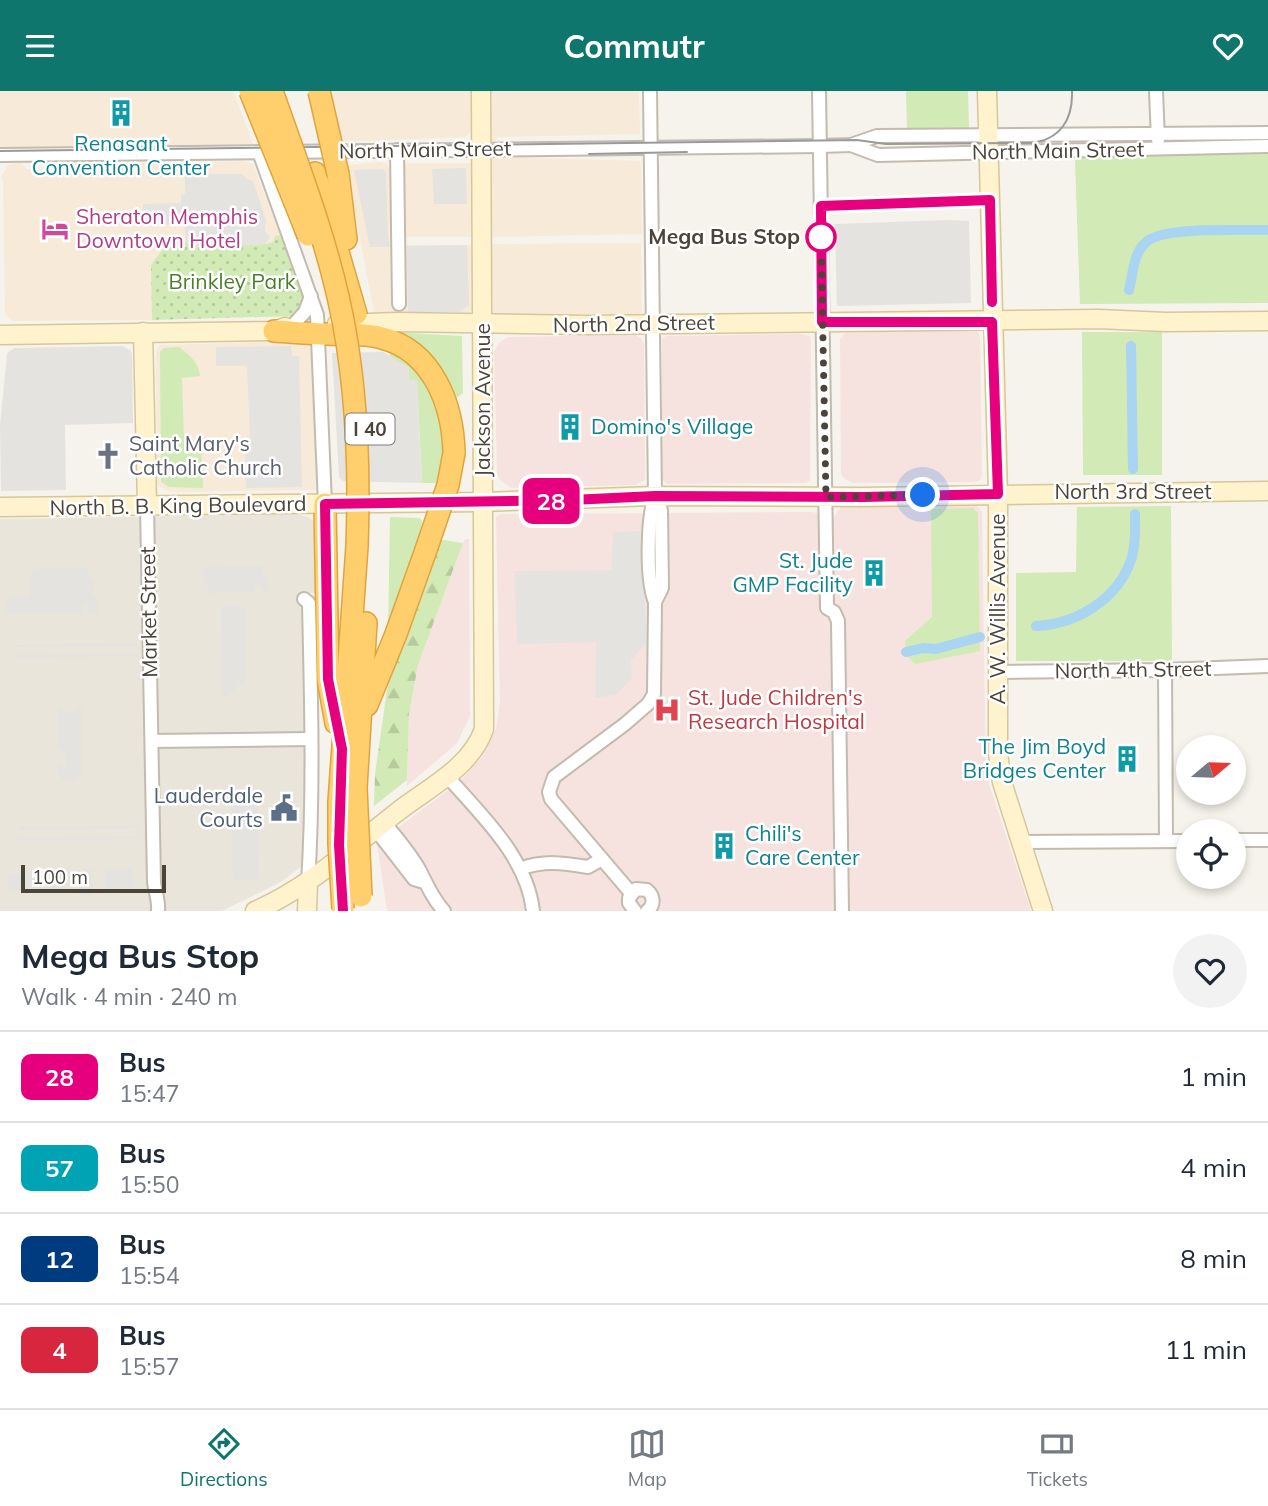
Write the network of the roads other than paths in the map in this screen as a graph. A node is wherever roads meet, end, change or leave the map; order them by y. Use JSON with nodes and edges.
{"nodes":[{"id":1,"x":250,"y":91,"type":"edge"},
{"id":2,"x":272,"y":91,"type":"edge"},
{"id":3,"x":287,"y":91,"type":"edge"},
{"id":4,"x":319,"y":91,"type":"edge"},
{"id":5,"x":481,"y":91,"type":"edge"},
{"id":6,"x":650,"y":91,"type":"edge"},
{"id":7,"x":818,"y":91,"type":"edge"},
{"id":8,"x":987,"y":91,"type":"edge"},
{"id":9,"x":1156,"y":91,"type":"edge"},
{"id":10,"x":1268,"y":133,"type":"edge"},
{"id":11,"x":1157,"y":134,"type":"junction"},
{"id":12,"x":989,"y":143,"type":"junction"},
{"id":13,"x":851,"y":145,"type":"junction"},
{"id":14,"x":820,"y":146,"type":"junction"},
{"id":15,"x":1268,"y":146,"type":"edge"},
{"id":16,"x":651,"y":148,"type":"junction"},
{"id":17,"x":1158,"y":149,"type":"junction"},
{"id":18,"x":397,"y":150,"type":"junction"},
{"id":19,"x":482,"y":150,"type":"junction"},
{"id":20,"x":259,"y":152,"type":"junction"},
{"id":21,"x":0,"y":155,"type":"edge"},
{"id":22,"x":311,"y":296,"type":"junction"},
{"id":23,"x":399,"y":304,"type":"dead end"},
{"id":24,"x":1268,"y":321,"type":"edge"},
{"id":25,"x":350,"y":322,"type":"junction"},
{"id":26,"x":822,"y":322,"type":"junction"},
{"id":27,"x":992,"y":322,"type":"junction"},
{"id":28,"x":483,"y":323,"type":"junction"},
{"id":29,"x":653,"y":324,"type":"junction"},
{"id":30,"x":284,"y":327,"type":"junction"},
{"id":31,"x":318,"y":329,"type":"junction"},
{"id":32,"x":143,"y":332,"type":"junction"},
{"id":33,"x":0,"y":335,"type":"edge"},
{"id":34,"x":1268,"y":491,"type":"edge"},
{"id":35,"x":998,"y":494,"type":"junction"},
{"id":36,"x":655,"y":496,"type":"junction"},
{"id":37,"x":826,"y":497,"type":"junction"},
{"id":38,"x":482,"y":502,"type":"junction"},
{"id":39,"x":325,"y":504,"type":"junction"},
{"id":40,"x":147,"y":506,"type":"junction"},
{"id":41,"x":0,"y":507,"type":"edge"},
{"id":42,"x":364,"y":545,"type":"junction"},
{"id":43,"x":304,"y":599,"type":"dead end"},
{"id":44,"x":1268,"y":666,"type":"edge"},
{"id":45,"x":1165,"y":670,"type":"junction"},
{"id":46,"x":999,"y":672,"type":"junction"},
{"id":47,"x":359,"y":723,"type":"junction"},
{"id":48,"x":311,"y":739,"type":"junction"},
{"id":49,"x":152,"y":741,"type":"junction"},
{"id":50,"x":342,"y":749,"type":"junction"},
{"id":51,"x":447,"y":776,"type":"junction"},
{"id":52,"x":380,"y":827,"type":"junction"},
{"id":53,"x":1246,"y":840,"type":"edge"},
{"id":54,"x":1268,"y":840,"type":"edge"},
{"id":55,"x":1166,"y":841,"type":"junction"},
{"id":56,"x":1176,"y":841,"type":"edge"},
{"id":57,"x":1020,"y":842,"type":"junction"},
{"id":58,"x":602,"y":859,"type":"junction"},
{"id":59,"x":520,"y":869,"type":"junction"},
{"id":60,"x":308,"y":883,"type":"junction"},
{"id":61,"x":155,"y":892,"type":"junction"},
{"id":62,"x":631,"y":893,"type":"junction"},
{"id":63,"x":352,"y":907,"type":"edge"},
{"id":64,"x":152,"y":911,"type":"edge"},
{"id":65,"x":158,"y":911,"type":"edge"},
{"id":66,"x":255,"y":911,"type":"edge"},
{"id":67,"x":307,"y":911,"type":"edge"},
{"id":68,"x":444,"y":911,"type":"edge"},
{"id":69,"x":533,"y":911,"type":"edge"},
{"id":70,"x":635,"y":911,"type":"edge"},
{"id":71,"x":647,"y":911,"type":"edge"},
{"id":72,"x":842,"y":911,"type":"edge"},
{"id":73,"x":1043,"y":911,"type":"edge"}],
"edges":[{"from":1,"to":25,"type":"highway","bridge":true},
{"from":2,"to":25,"type":"highway","number":"I 40","bridge":true},
{"from":3,"to":25,"type":"highway","number":"I 40"},
{"from":4,"to":25,"type":"highway","bridge":true},
{"from":5,"to":19,"type":"street","name":"Jackson Avenue"},
{"from":6,"to":16,"type":"street"},
{"from":7,"to":14,"type":"street"},
{"from":8,"to":12,"type":"street","name":"A. W. Willis Avenue"},
{"from":9,"to":11,"type":"street"},
{"from":10,"to":11,"type":"street","name":"North Main Street"},
{"from":11,"to":12,"type":"street","name":"North Main Street"},
{"from":11,"to":17,"type":"street"},
{"from":12,"to":13,"type":"street","name":"North Main Street"},
{"from":12,"to":13,"type":"street","name":"North Main Street"},
{"from":12,"to":17,"type":"street","name":"North Main Street"},
{"from":12,"to":27,"type":"street","name":"A. W. Willis Avenue"},
{"from":13,"to":14,"type":"street","name":"North Main Street"},
{"from":14,"to":16,"type":"street","name":"North Main Street"},
{"from":14,"to":26,"type":"street"},
{"from":15,"to":17,"type":"street","name":"North Main Street"},
{"from":16,"to":19,"type":"street","name":"North Main Street"},
{"from":16,"to":29,"type":"street"},
{"from":18,"to":19,"type":"street","name":"North Main Street"},
{"from":18,"to":20,"type":"street","name":"North Main Street"},
{"from":18,"to":23,"type":"street"},
{"from":19,"to":28,"type":"street","name":"Jackson Avenue"},
{"from":20,"to":21,"type":"street","name":"North Main Street"},
{"from":20,"to":22,"type":"street"},
{"from":22,"to":30,"type":"street"},
{"from":22,"to":31,"type":"street"},
{"from":24,"to":27,"type":"street","name":"North 2nd Street"},
{"from":25,"to":42,"type":"highway","number":"I 40"},
{"from":26,"to":27,"type":"street","name":"North 2nd Street"},
{"from":26,"to":29,"type":"street","name":"North 2nd Street"},
{"from":26,"to":37,"type":"street"},
{"from":27,"to":35,"type":"street","name":"A. W. Willis Avenue"},
{"from":28,"to":29,"type":"street","name":"North 2nd Street"},
{"from":28,"to":31,"type":"street","name":"North 2nd Street"},
{"from":28,"to":38,"type":"street","name":"Jackson Avenue"},
{"from":29,"to":36,"type":"street"},
{"from":30,"to":31,"type":"highway"},
{"from":30,"to":32,"type":"street"},
{"from":31,"to":39,"type":"street"},
{"from":31,"to":47,"type":"highway","bridge":true},
{"from":32,"to":33,"type":"street"},
{"from":32,"to":40,"type":"street","name":"Market Street"},
{"from":34,"to":35,"type":"street","name":"North 3rd Street"},
{"from":35,"to":37,"type":"street","name":"North 3rd Street"},
{"from":35,"to":46,"type":"street","name":"A. W. Willis Avenue"},
{"from":36,"to":37,"type":"street","name":"North 3rd Street"},
{"from":36,"to":38,"type":"street","name":"North B. B. King Boulevard"},
{"from":36,"to":58,"type":"street"},
{"from":37,"to":72,"type":"street"},
{"from":38,"to":39,"type":"street","name":"North B. B. King Boulevard"},
{"from":38,"to":51,"type":"street","name":"Jackson Avenue"},
{"from":39,"to":40,"type":"street","name":"North B. B. King Boulevard"},
{"from":39,"to":50,"type":"highway"},
{"from":40,"to":41,"type":"street","name":"North B. B. King Boulevard"},
{"from":40,"to":49,"type":"street","name":"Market Street"},
{"from":42,"to":47,"type":"highway","number":"I 40"},
{"from":42,"to":50,"type":"highway","number":"I 40"},
{"from":43,"to":48,"type":"street"},
{"from":44,"to":45,"type":"street","name":"North 4th Street"},
{"from":45,"to":46,"type":"street","name":"North 4th Street"},
{"from":45,"to":55,"type":"street"},
{"from":46,"to":57,"type":"street","name":"A. W. Willis Avenue"},
{"from":47,"to":63,"type":"highway","number":"I 40","bridge":true},
{"from":48,"to":49,"type":"street"},
{"from":48,"to":60,"type":"street"},
{"from":49,"to":61,"type":"street","name":"Market Street"},
{"from":50,"to":63,"type":"highway","number":"I 40","bridge":true},
{"from":51,"to":52,"type":"street"},
{"from":51,"to":59,"type":"street"},
{"from":52,"to":60,"type":"street"},
{"from":52,"to":68,"type":"street"},
{"from":53,"to":54,"type":"street"},
{"from":55,"to":56,"type":"street"},
{"from":55,"to":57,"type":"street"},
{"from":57,"to":73,"type":"street","name":"A. W. Willis Avenue"},
{"from":58,"to":59,"type":"street"},
{"from":58,"to":62,"type":"street"},
{"from":59,"to":69,"type":"street"},
{"from":60,"to":66,"type":"street"},
{"from":60,"to":67,"type":"street"},
{"from":61,"to":64,"type":"street","name":"Market Street"},
{"from":61,"to":65,"type":"street","name":"Market Street"},
{"from":62,"to":70,"type":"street"},
{"from":62,"to":71,"type":"street"}]}
